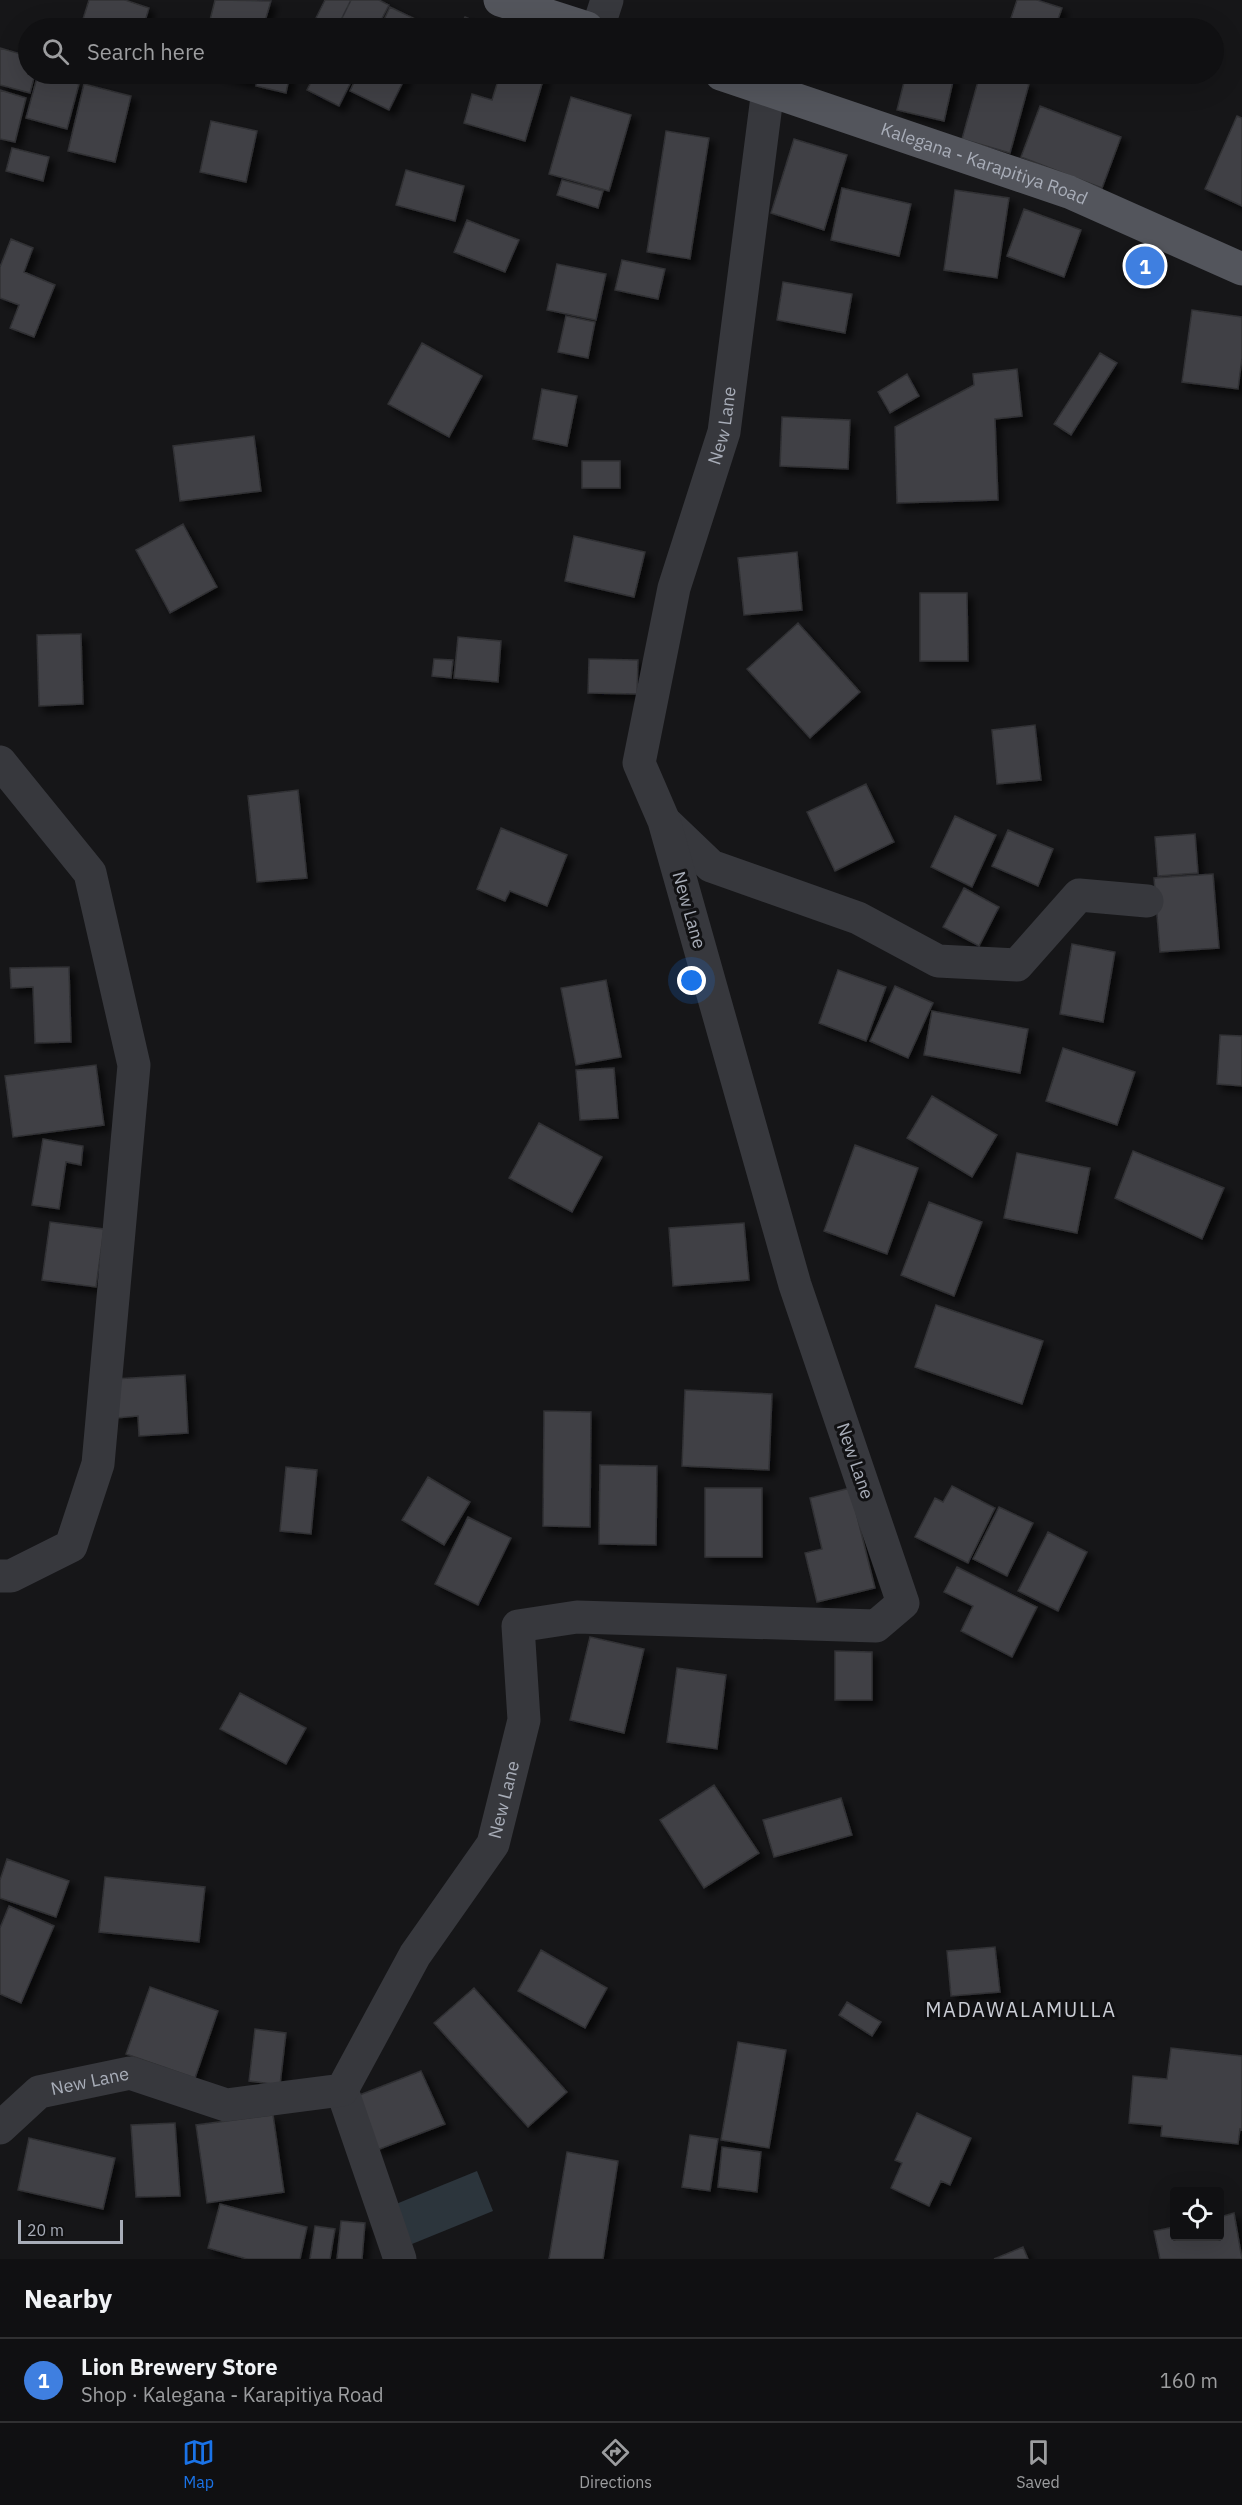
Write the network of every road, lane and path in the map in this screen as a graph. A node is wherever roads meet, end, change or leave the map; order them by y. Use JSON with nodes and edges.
{"nodes":[{"id":1,"x":500,"y":0,"type":"edge"},
{"id":2,"x":607,"y":0,"type":"edge"},
{"id":3,"x":556,"y":18,"type":"edge"},
{"id":4,"x":601,"y":18,"type":"edge"},
{"id":5,"x":752,"y":84,"type":"edge"},
{"id":6,"x":768,"y":89,"type":"junction"},
{"id":7,"x":1242,"y":269,"type":"edge"},
{"id":8,"x":0,"y":762,"type":"edge"},
{"id":9,"x":664,"y":821,"type":"junction"},
{"id":10,"x":1147,"y":901,"type":"dead end"},
{"id":11,"x":0,"y":1576,"type":"edge"},
{"id":12,"x":342,"y":2090,"type":"junction"},
{"id":13,"x":0,"y":2128,"type":"edge"},
{"id":14,"x":400,"y":2259,"type":"edge"}],
"edges":[{"from":1,"to":3,"type":"main road"},
{"from":2,"to":4,"type":"street"},
{"from":5,"to":6,"type":"main road","name":"Kalegana - Karapitiya Road"},
{"from":6,"to":7,"type":"main road","name":"Kalegana - Karapitiya Road"},
{"from":6,"to":9,"type":"street","name":"New Lane"},
{"from":8,"to":11,"type":"street"},
{"from":9,"to":10,"type":"street"},
{"from":9,"to":12,"type":"street","name":"New Lane"},
{"from":12,"to":13,"type":"street","name":"New Lane"},
{"from":12,"to":14,"type":"street"}]}
